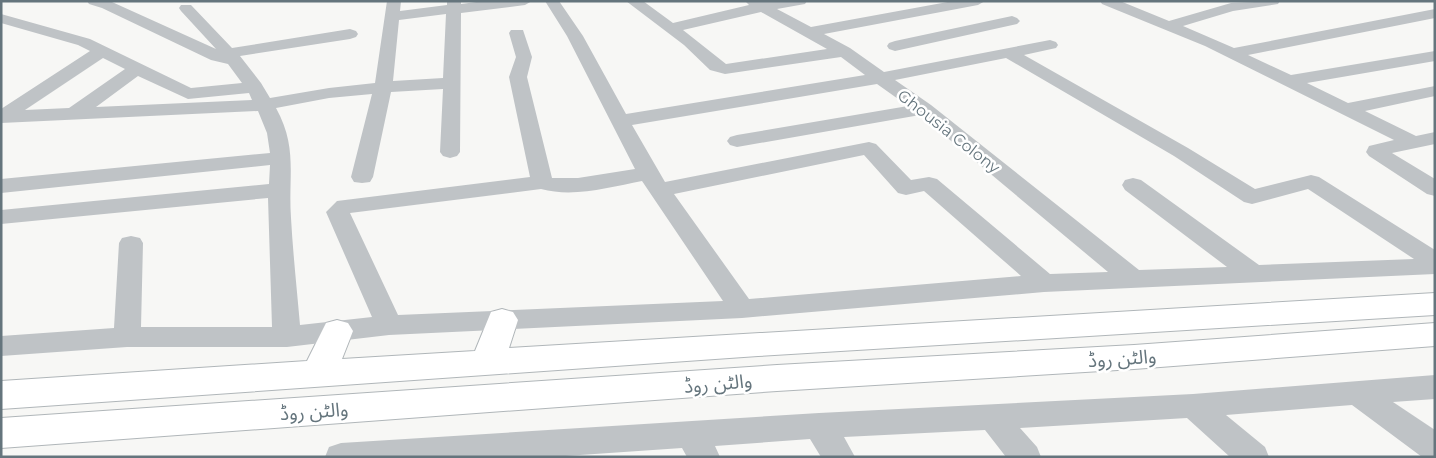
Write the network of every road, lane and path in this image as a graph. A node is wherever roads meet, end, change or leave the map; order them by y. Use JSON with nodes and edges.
{"nodes":[{"id":1,"x":94,"y":1,"type":"edge"},
{"id":2,"x":525,"y":1,"type":"edge"},
{"id":3,"x":552,"y":1,"type":"edge"},
{"id":4,"x":633,"y":1,"type":"edge"},
{"id":5,"x":800,"y":1,"type":"edge"},
{"id":6,"x":1107,"y":1,"type":"edge"},
{"id":7,"x":1272,"y":1,"type":"edge"},
{"id":8,"x":1253,"y":2,"type":"edge"},
{"id":9,"x":757,"y":4,"type":"edge"},
{"id":10,"x":1411,"y":4,"type":"dead end"},
{"id":11,"x":455,"y":5,"type":"edge"},
{"id":12,"x":986,"y":5,"type":"edge"},
{"id":13,"x":186,"y":8,"type":"dead end"},
{"id":14,"x":393,"y":8,"type":"edge"},
{"id":15,"x":1433,"y":12,"type":"edge"},
{"id":16,"x":1,"y":18,"type":"edge"},
{"id":17,"x":1012,"y":21,"type":"junction"},
{"id":18,"x":1167,"y":26,"type":"junction"},
{"id":19,"x":671,"y":28,"type":"junction"},
{"id":20,"x":810,"y":32,"type":"junction"},
{"id":21,"x":517,"y":33,"type":"dead end"},
{"id":22,"x":350,"y":34,"type":"dead end"},
{"id":23,"x":895,"y":46,"type":"dead end"},
{"id":24,"x":103,"y":50,"type":"junction"},
{"id":25,"x":844,"y":52,"type":"junction"},
{"id":26,"x":1009,"y":53,"type":"junction"},
{"id":27,"x":1232,"y":53,"type":"junction"},
{"id":28,"x":232,"y":56,"type":"junction"},
{"id":29,"x":1435,"y":56,"type":"edge"},
{"id":30,"x":138,"y":68,"type":"junction"},
{"id":31,"x":880,"y":78,"type":"junction"},
{"id":32,"x":1288,"y":81,"type":"junction"},
{"id":33,"x":452,"y":83,"type":"junction"},
{"id":34,"x":383,"y":87,"type":"junction"},
{"id":35,"x":1435,"y":91,"type":"edge"},
{"id":36,"x":259,"y":96,"type":"junction"},
{"id":37,"x":924,"y":109,"type":"junction"},
{"id":38,"x":1346,"y":109,"type":"junction"},
{"id":39,"x":75,"y":113,"type":"junction"},
{"id":40,"x":2,"y":117,"type":"edge"},
{"id":41,"x":620,"y":121,"type":"junction"},
{"id":42,"x":737,"y":141,"type":"dead end"},
{"id":43,"x":1425,"y":141,"type":"edge"},
{"id":44,"x":450,"y":152,"type":"dead end"},
{"id":45,"x":280,"y":158,"type":"junction"},
{"id":46,"x":362,"y":177,"type":"dead end"},
{"id":47,"x":542,"y":182,"type":"junction"},
{"id":48,"x":654,"y":182,"type":"junction"},
{"id":49,"x":1133,"y":185,"type":"dead end"},
{"id":50,"x":1,"y":186,"type":"edge"},
{"id":51,"x":1435,"y":189,"type":"edge"},
{"id":52,"x":279,"y":190,"type":"junction"},
{"id":53,"x":1,"y":217,"type":"edge"},
{"id":54,"x":130,"y":243,"type":"dead end"},
{"id":55,"x":1435,"y":262,"type":"edge"},
{"id":56,"x":1435,"y":266,"type":"edge"},
{"id":57,"x":1254,"y":274,"type":"junction"},
{"id":58,"x":1134,"y":280,"type":"junction"},
{"id":59,"x":1044,"y":283,"type":"junction"},
{"id":60,"x":1435,"y":304,"type":"edge"},
{"id":61,"x":742,"y":309,"type":"junction"},
{"id":62,"x":502,"y":320,"type":"junction"},
{"id":63,"x":389,"y":325,"type":"junction"},
{"id":64,"x":337,"y":331,"type":"junction"},
{"id":65,"x":1435,"y":334,"type":"edge"},
{"id":66,"x":127,"y":337,"type":"junction"},
{"id":67,"x":287,"y":337,"type":"junction"},
{"id":68,"x":1,"y":346,"type":"edge"},
{"id":69,"x":488,"y":363,"type":"junction"},
{"id":70,"x":318,"y":375,"type":"junction"},
{"id":71,"x":1435,"y":387,"type":"edge"},
{"id":72,"x":1359,"y":394,"type":"junction"},
{"id":73,"x":1,"y":396,"type":"edge"},
{"id":74,"x":1193,"y":406,"type":"junction"},
{"id":75,"x":992,"y":416,"type":"junction"},
{"id":76,"x":819,"y":426,"type":"junction"},
{"id":77,"x":1,"y":433,"type":"edge"},
{"id":78,"x":698,"y":446,"type":"edge"},
{"id":79,"x":1435,"y":448,"type":"edge"},
{"id":80,"x":564,"y":449,"type":"edge"},
{"id":81,"x":467,"y":452,"type":"edge"},
{"id":82,"x":341,"y":457,"type":"edge"},
{"id":83,"x":839,"y":457,"type":"edge"},
{"id":84,"x":1025,"y":457,"type":"edge"},
{"id":85,"x":1253,"y":457,"type":"edge"}],
"edges":[{"from":1,"to":28,"type":"street"},
{"from":2,"to":11,"type":"street"},
{"from":3,"to":41,"type":"street"},
{"from":4,"to":19,"type":"street"},
{"from":5,"to":9,"type":"street"},
{"from":6,"to":18,"type":"street"},
{"from":7,"to":8,"type":"street"},
{"from":8,"to":18,"type":"street"},
{"from":9,"to":19,"type":"street"},
{"from":9,"to":20,"type":"street","name":"Ghousia Colony"},
{"from":10,"to":15,"type":"street"},
{"from":11,"to":14,"type":"street"},
{"from":11,"to":33,"type":"street"},
{"from":12,"to":17,"type":"street"},
{"from":12,"to":20,"type":"street"},
{"from":13,"to":28,"type":"street"},
{"from":14,"to":34,"type":"street"},
{"from":15,"to":27,"type":"street"},
{"from":16,"to":24,"type":"street"},
{"from":17,"to":23,"type":"street"},
{"from":17,"to":26,"type":"street"},
{"from":18,"to":27,"type":"street"},
{"from":19,"to":25,"type":"street"},
{"from":20,"to":25,"type":"street","name":"Ghousia Colony"},
{"from":21,"to":47,"type":"street"},
{"from":22,"to":28,"type":"street"},
{"from":24,"to":30,"type":"street"},
{"from":24,"to":40,"type":"street"},
{"from":25,"to":31,"type":"street","name":"Ghousia Colony"},
{"from":26,"to":31,"type":"street"},
{"from":26,"to":55,"type":"street"},
{"from":27,"to":32,"type":"street"},
{"from":28,"to":36,"type":"street"},
{"from":29,"to":32,"type":"street"},
{"from":30,"to":36,"type":"street"},
{"from":30,"to":39,"type":"street"},
{"from":31,"to":37,"type":"street","name":"Ghousia Colony"},
{"from":31,"to":41,"type":"street"},
{"from":32,"to":38,"type":"street"},
{"from":33,"to":34,"type":"street"},
{"from":33,"to":44,"type":"street"},
{"from":34,"to":36,"type":"street"},
{"from":34,"to":46,"type":"street"},
{"from":35,"to":38,"type":"street"},
{"from":36,"to":39,"type":"street"},
{"from":36,"to":45,"type":"street"},
{"from":37,"to":42,"type":"street"},
{"from":37,"to":58,"type":"street","name":"Ghousia Colony"},
{"from":38,"to":43,"type":"street"},
{"from":39,"to":40,"type":"street"},
{"from":41,"to":48,"type":"street"},
{"from":43,"to":51,"type":"street"},
{"from":45,"to":50,"type":"street"},
{"from":45,"to":52,"type":"street"},
{"from":47,"to":48,"type":"street"},
{"from":47,"to":63,"type":"street"},
{"from":48,"to":59,"type":"street"},
{"from":48,"to":61,"type":"street"},
{"from":49,"to":57,"type":"street"},
{"from":52,"to":53,"type":"street"},
{"from":52,"to":67,"type":"street"},
{"from":54,"to":66,"type":"street"},
{"from":56,"to":57,"type":"street"},
{"from":57,"to":58,"type":"street"},
{"from":58,"to":59,"type":"street"},
{"from":59,"to":61,"type":"street"},
{"from":60,"to":69,"type":"main road","name":"والٹن روڈ"},
{"from":61,"to":62,"type":"street"},
{"from":62,"to":63,"type":"street"},
{"from":62,"to":69,"type":"main road"},
{"from":63,"to":64,"type":"street"},
{"from":64,"to":67,"type":"street"},
{"from":64,"to":70,"type":"main road"},
{"from":65,"to":77,"type":"main road","name":"والٹن روڈ"},
{"from":66,"to":67,"type":"street"},
{"from":66,"to":68,"type":"street"},
{"from":69,"to":70,"type":"main road","name":"والٹن روڈ"},
{"from":70,"to":73,"type":"main road","name":"والٹن روڈ"},
{"from":71,"to":72,"type":"street"},
{"from":72,"to":74,"type":"street"},
{"from":72,"to":79,"type":"street"},
{"from":74,"to":75,"type":"street"},
{"from":74,"to":85,"type":"street"},
{"from":75,"to":76,"type":"street"},
{"from":75,"to":84,"type":"street"},
{"from":76,"to":78,"type":"street"},
{"from":76,"to":83,"type":"street"},
{"from":78,"to":80,"type":"street"},
{"from":80,"to":81,"type":"street"},
{"from":81,"to":82,"type":"street"}]}
